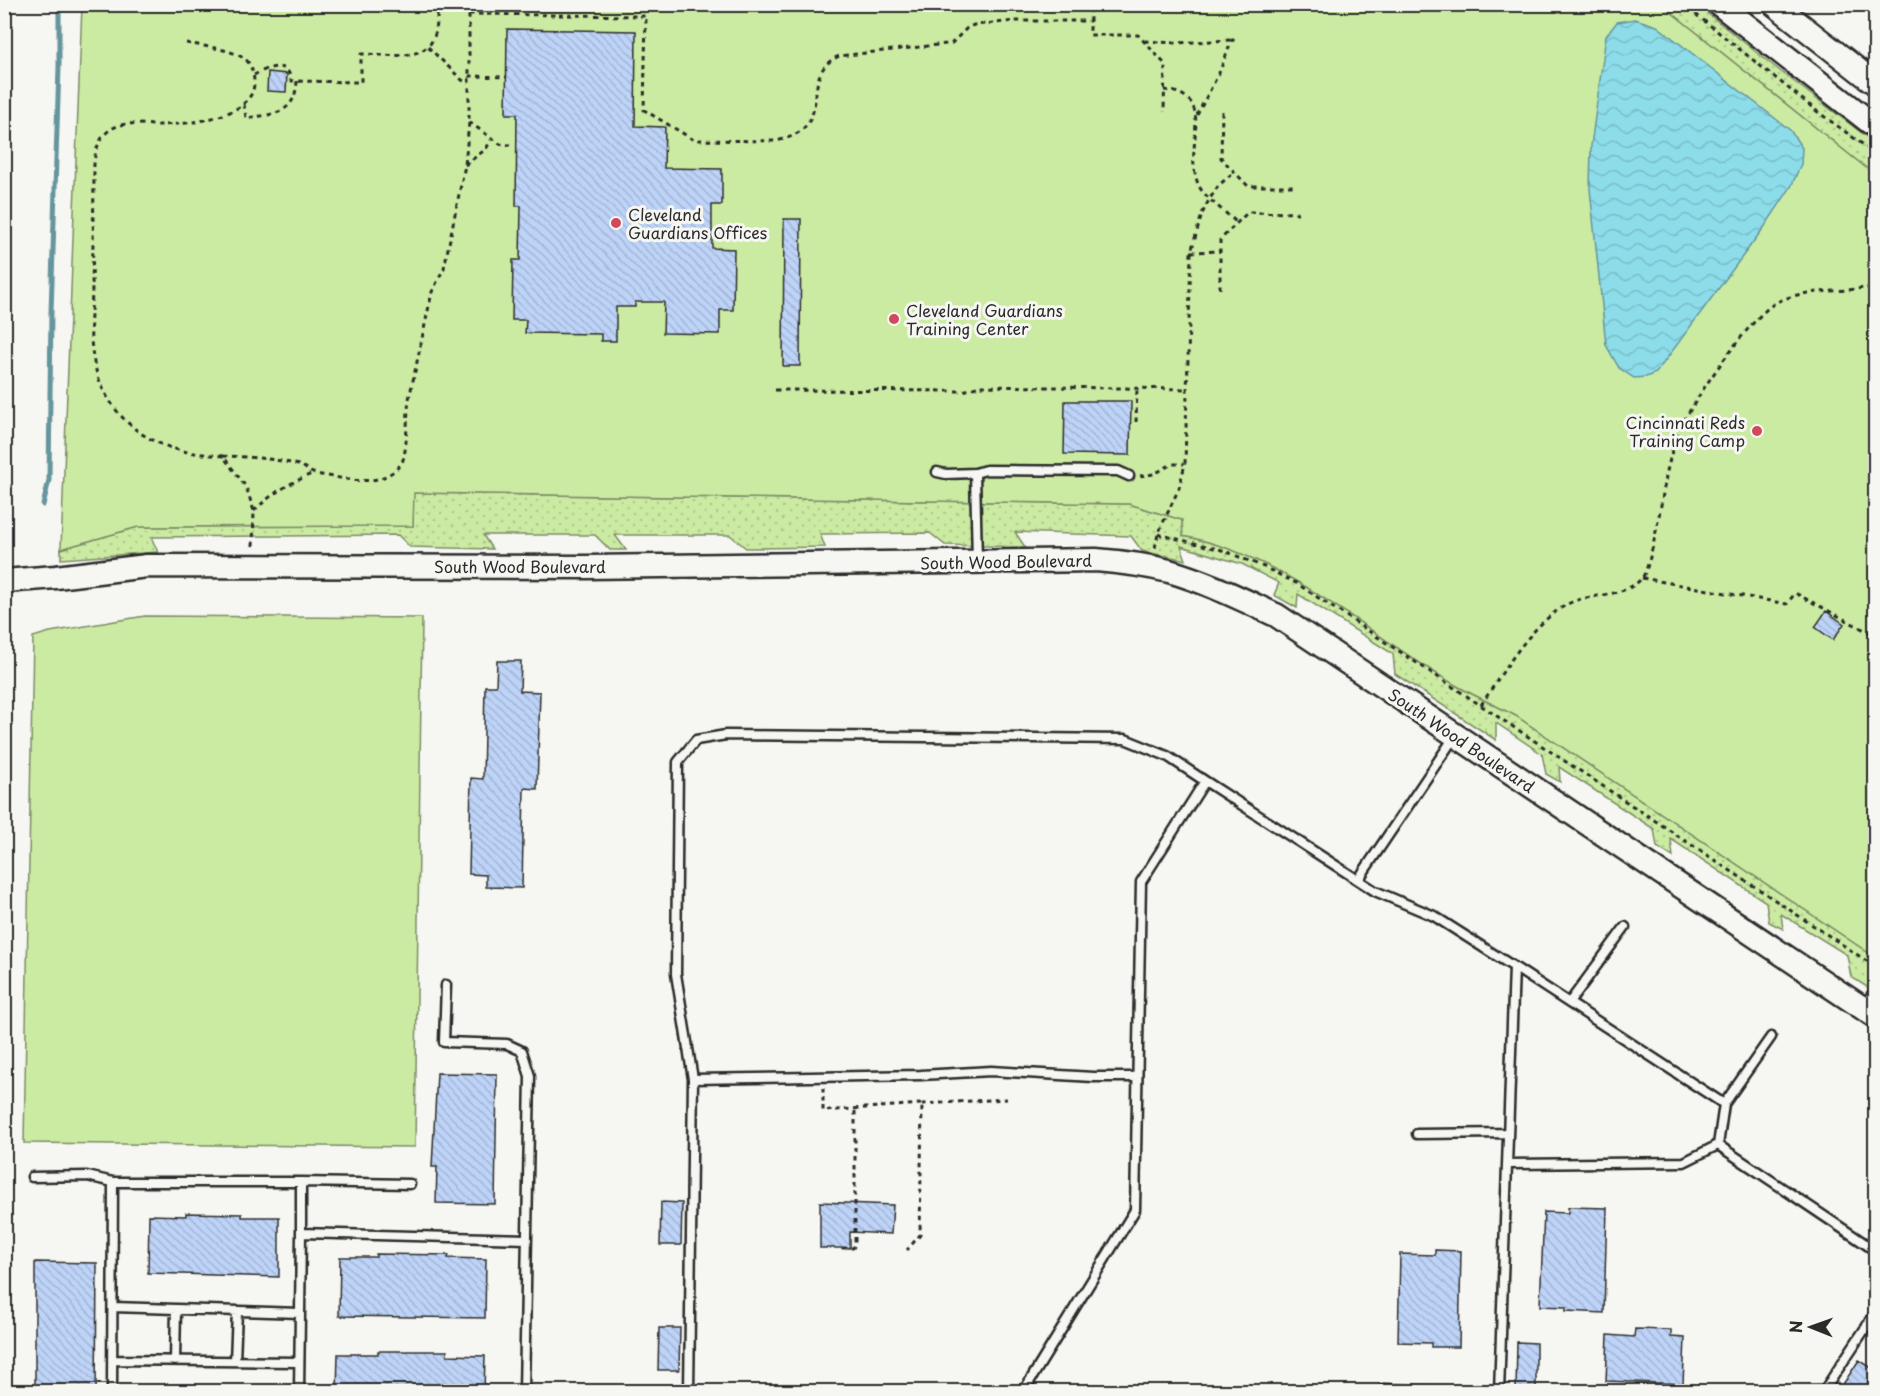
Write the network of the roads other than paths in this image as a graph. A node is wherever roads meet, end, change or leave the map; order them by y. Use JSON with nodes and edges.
{"nodes":[{"id":1,"x":1719,"y":4,"type":"edge"},
{"id":2,"x":1774,"y":4,"type":"edge"},
{"id":3,"x":1875,"y":84,"type":"edge"},
{"id":4,"x":1875,"y":127,"type":"edge"},
{"id":5,"x":937,"y":472,"type":"dead end"},
{"id":6,"x":975,"y":473,"type":"junction"},
{"id":7,"x":1129,"y":476,"type":"road end"},
{"id":8,"x":976,"y":562,"type":"junction"},
{"id":9,"x":4,"y":581,"type":"edge"},
{"id":10,"x":1455,"y":735,"type":"junction"},
{"id":11,"x":1206,"y":781,"type":"junction"},
{"id":12,"x":1358,"y":880,"type":"junction"},
{"id":13,"x":1625,"y":927,"type":"dead end"},
{"id":14,"x":1514,"y":968,"type":"junction"},
{"id":15,"x":446,"y":985,"type":"dead end"},
{"id":16,"x":1875,"y":989,"type":"edge"},
{"id":17,"x":1569,"y":1004,"type":"junction"},
{"id":18,"x":1869,"y":1013,"type":"edge"},
{"id":19,"x":1771,"y":1037,"type":"dead end"},
{"id":20,"x":1137,"y":1077,"type":"junction"},
{"id":21,"x":693,"y":1079,"type":"junction"},
{"id":22,"x":1724,"y":1104,"type":"junction"},
{"id":23,"x":1417,"y":1134,"type":"dead end"},
{"id":24,"x":1508,"y":1134,"type":"junction"},
{"id":25,"x":1718,"y":1145,"type":"junction"},
{"id":26,"x":1507,"y":1164,"type":"junction"},
{"id":27,"x":32,"y":1177,"type":"dead end"},
{"id":28,"x":113,"y":1182,"type":"junction"},
{"id":29,"x":301,"y":1182,"type":"junction"},
{"id":30,"x":410,"y":1184,"type":"dead end"},
{"id":31,"x":301,"y":1233,"type":"junction"},
{"id":32,"x":526,"y":1239,"type":"junction"},
{"id":33,"x":1875,"y":1251,"type":"edge"},
{"id":34,"x":113,"y":1306,"type":"junction"},
{"id":35,"x":176,"y":1309,"type":"junction"},
{"id":36,"x":237,"y":1311,"type":"junction"},
{"id":37,"x":1875,"y":1312,"type":"edge"},
{"id":38,"x":300,"y":1313,"type":"junction"},
{"id":39,"x":112,"y":1360,"type":"junction"},
{"id":40,"x":175,"y":1361,"type":"junction"},
{"id":41,"x":235,"y":1361,"type":"junction"},
{"id":42,"x":299,"y":1362,"type":"junction"},
{"id":43,"x":112,"y":1392,"type":"edge"},
{"id":44,"x":299,"y":1392,"type":"edge"},
{"id":45,"x":524,"y":1392,"type":"edge"},
{"id":46,"x":689,"y":1392,"type":"edge"},
{"id":47,"x":1023,"y":1392,"type":"edge"},
{"id":48,"x":1380,"y":1392,"type":"edge"},
{"id":49,"x":1447,"y":1392,"type":"edge"},
{"id":50,"x":1499,"y":1392,"type":"edge"},
{"id":51,"x":1823,"y":1392,"type":"edge"}],
"edges":[{"from":1,"to":4,"type":"street"},
{"from":2,"to":3,"type":"street"},
{"from":5,"to":6,"type":"lane"},
{"from":6,"to":7,"type":"lane"},
{"from":6,"to":8,"type":"lane"},
{"from":8,"to":9,"type":"street","name":"South Wood Boulevard"},
{"from":8,"to":10,"type":"street","name":"South Wood Boulevard"},
{"from":10,"to":12,"type":"lane"},
{"from":10,"to":18,"type":"street","name":"South Wood Boulevard"},
{"from":11,"to":12,"type":"lane"},
{"from":11,"to":20,"type":"lane"},
{"from":11,"to":21,"type":"lane"},
{"from":12,"to":14,"type":"lane"},
{"from":13,"to":17,"type":"lane"},
{"from":14,"to":17,"type":"lane"},
{"from":14,"to":24,"type":"lane"},
{"from":15,"to":32,"type":"lane"},
{"from":16,"to":18,"type":"lane"},
{"from":17,"to":22,"type":"lane"},
{"from":19,"to":22,"type":"lane"},
{"from":20,"to":21,"type":"lane"},
{"from":20,"to":47,"type":"lane"},
{"from":21,"to":46,"type":"lane"},
{"from":22,"to":25,"type":"lane"},
{"from":23,"to":24,"type":"lane"},
{"from":24,"to":26,"type":"lane"},
{"from":25,"to":26,"type":"lane"},
{"from":25,"to":33,"type":"lane"},
{"from":26,"to":50,"type":"lane"},
{"from":27,"to":28,"type":"lane"},
{"from":28,"to":29,"type":"lane"},
{"from":28,"to":34,"type":"lane"},
{"from":29,"to":30,"type":"lane"},
{"from":29,"to":31,"type":"lane"},
{"from":31,"to":32,"type":"lane"},
{"from":31,"to":38,"type":"lane"},
{"from":32,"to":45,"type":"lane"},
{"from":34,"to":35,"type":"lane"},
{"from":34,"to":39,"type":"lane"},
{"from":35,"to":36,"type":"lane"},
{"from":35,"to":40,"type":"lane"},
{"from":36,"to":38,"type":"lane"},
{"from":36,"to":41,"type":"lane"},
{"from":37,"to":51,"type":"lane"},
{"from":38,"to":42,"type":"lane"},
{"from":39,"to":40,"type":"lane"},
{"from":39,"to":43,"type":"lane"},
{"from":40,"to":41,"type":"lane"},
{"from":41,"to":42,"type":"lane"},
{"from":42,"to":44,"type":"lane"},
{"from":48,"to":49,"type":"lane"}]}
